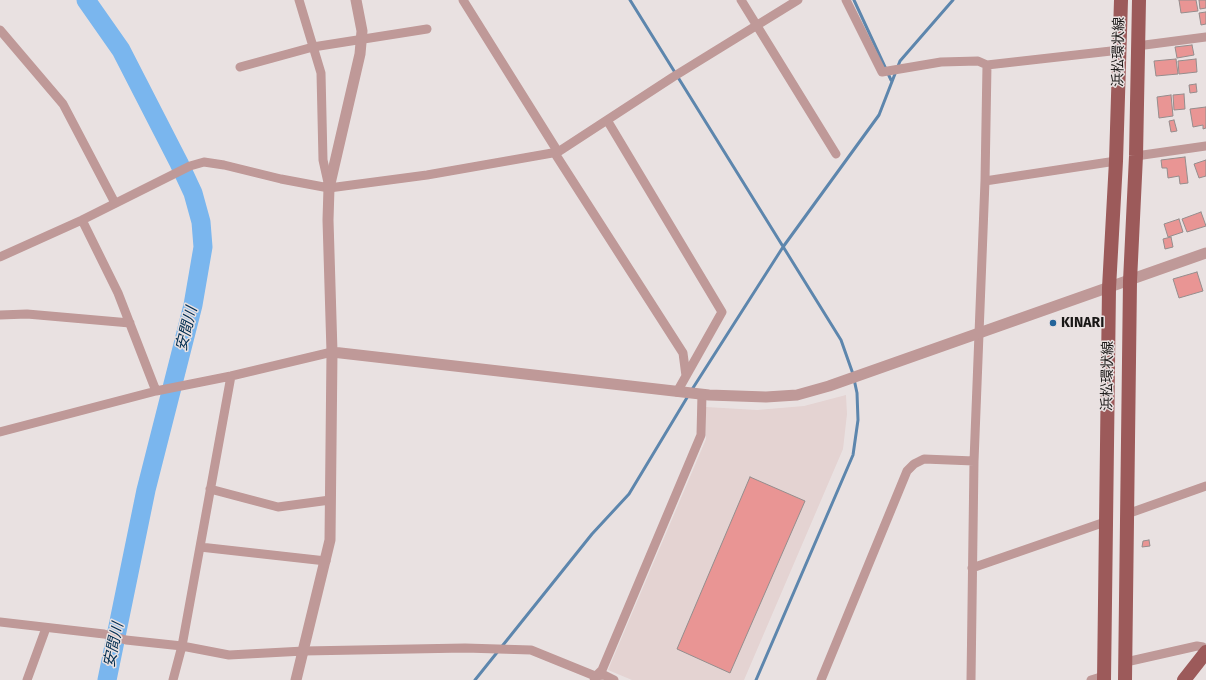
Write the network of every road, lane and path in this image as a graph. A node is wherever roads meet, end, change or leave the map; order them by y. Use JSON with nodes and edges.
{"nodes":[{"id":1,"x":299,"y":0,"type":"edge"},
{"id":2,"x":356,"y":0,"type":"edge"},
{"id":3,"x":463,"y":0,"type":"edge"},
{"id":4,"x":741,"y":0,"type":"edge"},
{"id":5,"x":798,"y":0,"type":"edge"},
{"id":6,"x":846,"y":0,"type":"edge"},
{"id":7,"x":1121,"y":0,"type":"edge"},
{"id":8,"x":1139,"y":0,"type":"edge"},
{"id":9,"x":756,"y":25,"type":"junction"},
{"id":10,"x":427,"y":29,"type":"dead end"},
{"id":11,"x":0,"y":30,"type":"edge"},
{"id":12,"x":1206,"y":37,"type":"edge"},
{"id":13,"x":361,"y":40,"type":"junction"},
{"id":14,"x":1138,"y":46,"type":"junction"},
{"id":15,"x":313,"y":47,"type":"junction"},
{"id":16,"x":1120,"y":50,"type":"junction"},
{"id":17,"x":987,"y":65,"type":"junction"},
{"id":18,"x":240,"y":67,"type":"dead end"},
{"id":19,"x":607,"y":120,"type":"junction"},
{"id":20,"x":1206,"y":146,"type":"edge"},
{"id":21,"x":556,"y":152,"type":"junction"},
{"id":22,"x":836,"y":154,"type":"dead end"},
{"id":23,"x":1136,"y":156,"type":"junction"},
{"id":24,"x":1116,"y":161,"type":"junction"},
{"id":25,"x":985,"y":181,"type":"junction"},
{"id":26,"x":329,"y":188,"type":"junction"},
{"id":27,"x":115,"y":203,"type":"junction"},
{"id":28,"x":82,"y":220,"type":"junction"},
{"id":29,"x":0,"y":256,"type":"edge"},
{"id":30,"x":1205,"y":257,"type":"edge"},
{"id":31,"x":1130,"y":281,"type":"junction"},
{"id":32,"x":1109,"y":288,"type":"junction"},
{"id":33,"x":0,"y":315,"type":"edge"},
{"id":34,"x":130,"y":323,"type":"junction"},
{"id":35,"x":980,"y":332,"type":"junction"},
{"id":36,"x":332,"y":352,"type":"junction"},
{"id":37,"x":231,"y":376,"type":"junction"},
{"id":38,"x":686,"y":376,"type":"junction"},
{"id":39,"x":156,"y":391,"type":"junction"},
{"id":40,"x":680,"y":392,"type":"junction"},
{"id":41,"x":700,"y":394,"type":"junction"},
{"id":42,"x":0,"y":432,"type":"edge"},
{"id":43,"x":974,"y":461,"type":"junction"},
{"id":44,"x":1206,"y":486,"type":"edge"},
{"id":45,"x":210,"y":489,"type":"junction"},
{"id":46,"x":330,"y":500,"type":"junction"},
{"id":47,"x":1127,"y":514,"type":"junction"},
{"id":48,"x":1105,"y":522,"type":"junction"},
{"id":49,"x":200,"y":547,"type":"junction"},
{"id":50,"x":326,"y":561,"type":"junction"},
{"id":51,"x":972,"y":568,"type":"junction"},
{"id":52,"x":0,"y":622,"type":"edge"},
{"id":53,"x":46,"y":628,"type":"junction"},
{"id":54,"x":182,"y":646,"type":"junction"},
{"id":55,"x":304,"y":651,"type":"junction"},
{"id":56,"x":1206,"y":651,"type":"edge"},
{"id":57,"x":1126,"y":662,"type":"junction"},
{"id":58,"x":594,"y":678,"type":"edge"},
{"id":59,"x":1100,"y":679,"type":"edge"},
{"id":60,"x":27,"y":680,"type":"edge"},
{"id":61,"x":174,"y":680,"type":"edge"},
{"id":62,"x":296,"y":680,"type":"edge"},
{"id":63,"x":614,"y":680,"type":"edge"},
{"id":64,"x":821,"y":680,"type":"edge"},
{"id":65,"x":971,"y":680,"type":"edge"},
{"id":66,"x":1125,"y":680,"type":"edge"},
{"id":67,"x":1184,"y":680,"type":"edge"}],
"edges":[{"from":1,"to":15,"type":"street"},
{"from":2,"to":13,"type":"street"},
{"from":3,"to":21,"type":"street"},
{"from":4,"to":9,"type":"street"},
{"from":5,"to":9,"type":"street"},
{"from":6,"to":17,"type":"street"},
{"from":7,"to":16,"type":"main road","name":"浜松環状線"},
{"from":8,"to":14,"type":"main road","name":"浜松環状線"},
{"from":9,"to":19,"type":"street"},
{"from":9,"to":22,"type":"street"},
{"from":10,"to":13,"type":"street"},
{"from":11,"to":27,"type":"street"},
{"from":12,"to":14,"type":"street"},
{"from":13,"to":15,"type":"street"},
{"from":13,"to":26,"type":"street"},
{"from":14,"to":23,"type":"main road","name":"浜松環状線"},
{"from":15,"to":18,"type":"street"},
{"from":15,"to":26,"type":"street"},
{"from":16,"to":17,"type":"street"},
{"from":16,"to":24,"type":"main road","name":"浜松環状線"},
{"from":17,"to":25,"type":"street"},
{"from":19,"to":21,"type":"street"},
{"from":19,"to":38,"type":"street"},
{"from":20,"to":23,"type":"street"},
{"from":21,"to":26,"type":"street"},
{"from":21,"to":38,"type":"street"},
{"from":23,"to":31,"type":"main road","name":"浜松環状線"},
{"from":24,"to":25,"type":"street"},
{"from":24,"to":32,"type":"main road","name":"浜松環状線"},
{"from":25,"to":35,"type":"street"},
{"from":26,"to":27,"type":"street"},
{"from":26,"to":36,"type":"street"},
{"from":27,"to":28,"type":"street"},
{"from":28,"to":29,"type":"street"},
{"from":28,"to":34,"type":"street"},
{"from":30,"to":31,"type":"street"},
{"from":31,"to":32,"type":"street"},
{"from":31,"to":47,"type":"main road","name":"浜松環状線"},
{"from":32,"to":35,"type":"street"},
{"from":32,"to":48,"type":"main road","name":"浜松環状線"},
{"from":33,"to":34,"type":"street"},
{"from":34,"to":39,"type":"street"},
{"from":35,"to":41,"type":"street"},
{"from":35,"to":43,"type":"street"},
{"from":36,"to":37,"type":"street"},
{"from":36,"to":40,"type":"street"},
{"from":36,"to":46,"type":"street"},
{"from":37,"to":39,"type":"street"},
{"from":37,"to":45,"type":"street"},
{"from":38,"to":40,"type":"street"},
{"from":39,"to":42,"type":"street"},
{"from":40,"to":41,"type":"street"},
{"from":41,"to":58,"type":"street"},
{"from":43,"to":51,"type":"street"},
{"from":43,"to":64,"type":"street"},
{"from":44,"to":47,"type":"street"},
{"from":45,"to":46,"type":"street"},
{"from":45,"to":49,"type":"street"},
{"from":46,"to":50,"type":"street"},
{"from":47,"to":57,"type":"main road","name":"浜松環状線"},
{"from":48,"to":51,"type":"street"},
{"from":48,"to":59,"type":"main road","name":"浜松環状線"},
{"from":49,"to":50,"type":"street"},
{"from":49,"to":54,"type":"street"},
{"from":50,"to":55,"type":"street"},
{"from":51,"to":65,"type":"street"},
{"from":52,"to":53,"type":"street"},
{"from":53,"to":54,"type":"street"},
{"from":53,"to":60,"type":"street"},
{"from":54,"to":55,"type":"street"},
{"from":54,"to":61,"type":"street"},
{"from":55,"to":58,"type":"street"},
{"from":55,"to":62,"type":"street"},
{"from":56,"to":57,"type":"street"},
{"from":56,"to":67,"type":"main road"},
{"from":57,"to":66,"type":"main road","name":"浜松環状線"},
{"from":58,"to":63,"type":"street"}]}
